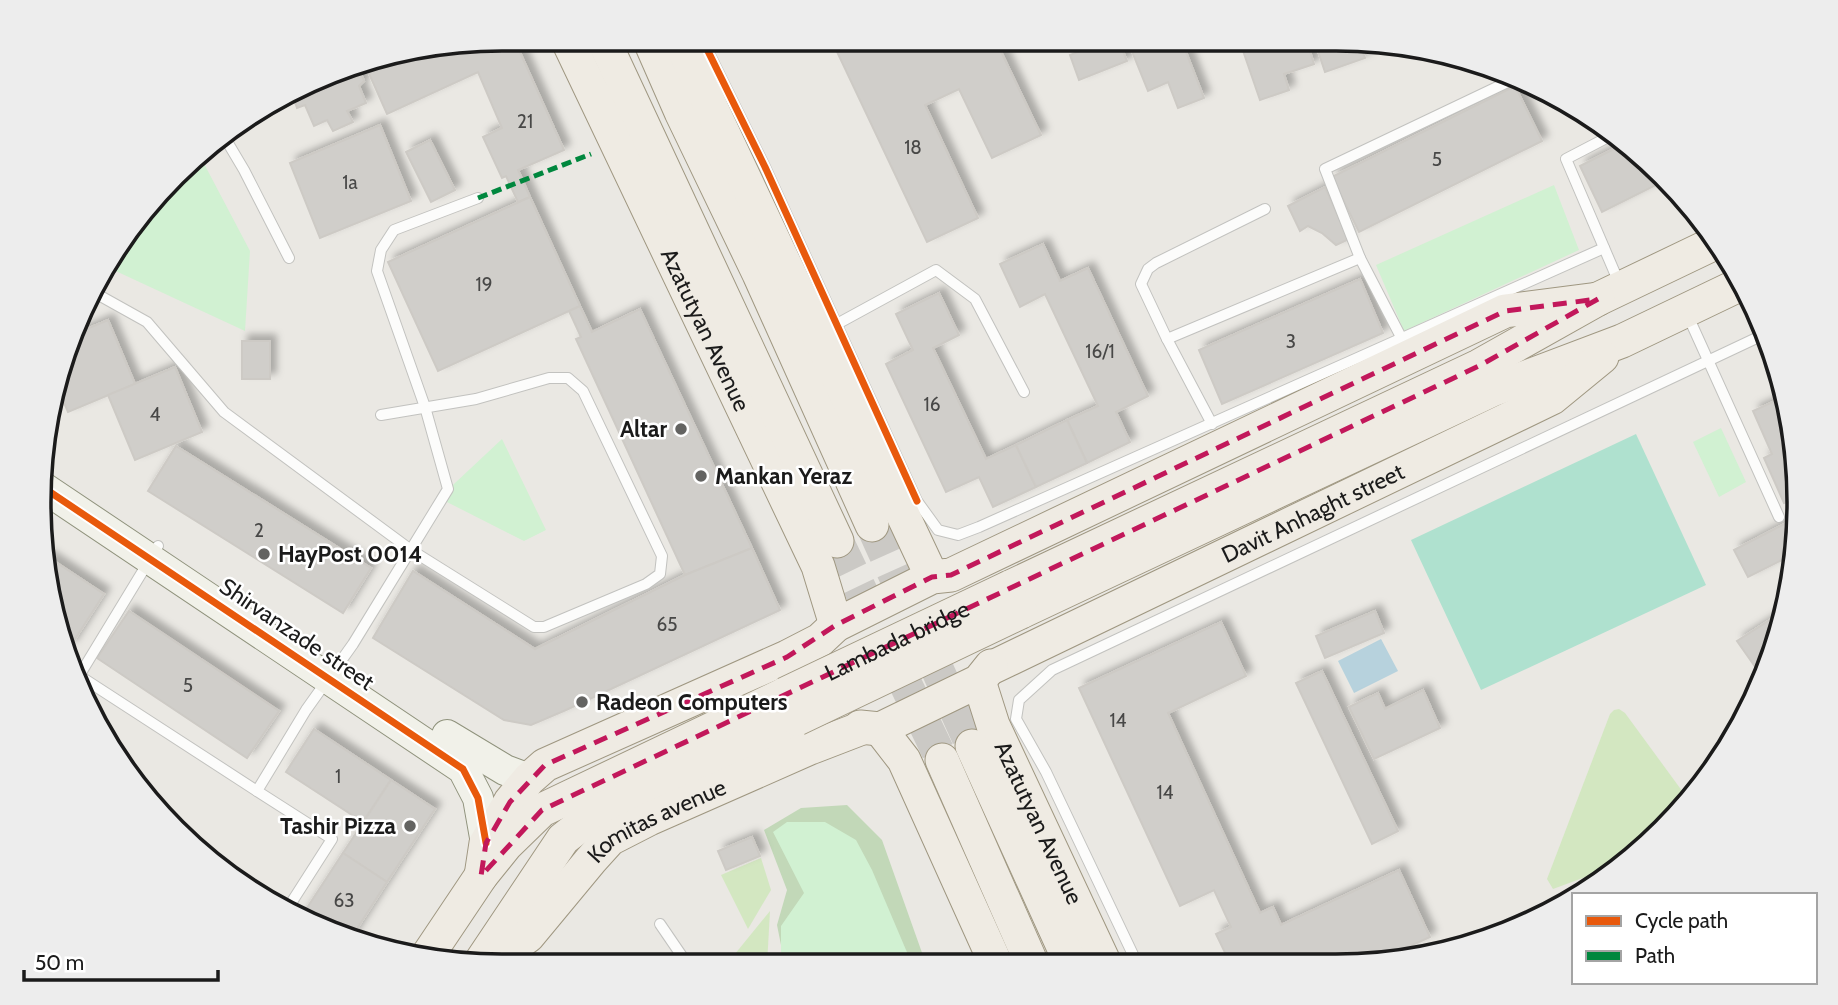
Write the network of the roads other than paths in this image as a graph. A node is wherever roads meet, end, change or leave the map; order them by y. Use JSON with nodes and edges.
{"nodes":[{"id":1,"x":573,"y":51,"type":"edge"},
{"id":2,"x":609,"y":51,"type":"edge"},
{"id":3,"x":654,"y":51,"type":"edge"},
{"id":4,"x":685,"y":51,"type":"edge"},
{"id":5,"x":708,"y":51,"type":"edge"},
{"id":6,"x":1504,"y":84,"type":"edge"},
{"id":7,"x":1604,"y":139,"type":"edge"},
{"id":8,"x":228,"y":143,"type":"edge"},
{"id":9,"x":478,"y":198,"type":"dead end"},
{"id":10,"x":1265,"y":209,"type":"dead end"},
{"id":11,"x":1707,"y":247,"type":"edge"},
{"id":12,"x":1604,"y":248,"type":"junction"},
{"id":13,"x":289,"y":258,"type":"dead end"},
{"id":14,"x":1360,"y":258,"type":"junction"},
{"id":15,"x":1733,"y":288,"type":"edge"},
{"id":16,"x":1610,"y":293,"type":"junction"},
{"id":17,"x":101,"y":295,"type":"edge"},
{"id":18,"x":1685,"y":310,"type":"junction"},
{"id":19,"x":837,"y":324,"type":"junction"},
{"id":20,"x":1167,"y":338,"type":"junction"},
{"id":21,"x":1756,"y":338,"type":"edge"},
{"id":22,"x":1402,"y":339,"type":"junction"},
{"id":23,"x":1622,"y":341,"type":"junction"},
{"id":24,"x":1707,"y":361,"type":"junction"},
{"id":25,"x":1024,"y":392,"type":"dead end"},
{"id":26,"x":425,"y":408,"type":"junction"},
{"id":27,"x":381,"y":415,"type":"dead end"},
{"id":28,"x":1212,"y":424,"type":"junction"},
{"id":29,"x":52,"y":476,"type":"edge"},
{"id":30,"x":51,"y":492,"type":"edge"},
{"id":31,"x":1779,"y":517,"type":"dead end"},
{"id":32,"x":872,"y":525,"type":"tunnel mouth"},
{"id":33,"x":837,"y":541,"type":"tunnel mouth"},
{"id":34,"x":411,"y":550,"type":"junction"},
{"id":35,"x":154,"y":552,"type":"junction"},
{"id":36,"x":951,"y":580,"type":"junction"},
{"id":37,"x":1016,"y":599,"type":"junction"},
{"id":38,"x":824,"y":641,"type":"junction"},
{"id":39,"x":81,"y":664,"type":"edge"},
{"id":40,"x":988,"y":665,"type":"junction"},
{"id":41,"x":333,"y":671,"type":"junction"},
{"id":42,"x":88,"y":681,"type":"edge"},
{"id":43,"x":791,"y":706,"type":"junction"},
{"id":44,"x":862,"y":724,"type":"junction"},
{"id":45,"x":972,"y":746,"type":"tunnel mouth"},
{"id":46,"x":942,"y":760,"type":"tunnel mouth"},
{"id":47,"x":529,"y":779,"type":"junction"},
{"id":48,"x":257,"y":791,"type":"junction"},
{"id":49,"x":486,"y":844,"type":"junction"},
{"id":50,"x":481,"y":876,"type":"junction"},
{"id":51,"x":292,"y":902,"type":"edge"},
{"id":52,"x":660,"y":924,"type":"dead end"},
{"id":53,"x":432,"y":948,"type":"edge"},
{"id":54,"x":487,"y":953,"type":"edge"},
{"id":55,"x":503,"y":954,"type":"edge"},
{"id":56,"x":680,"y":954,"type":"edge"},
{"id":57,"x":991,"y":954,"type":"edge"},
{"id":58,"x":1028,"y":954,"type":"edge"},
{"id":59,"x":1066,"y":954,"type":"edge"},
{"id":60,"x":1100,"y":954,"type":"edge"},
{"id":61,"x":1133,"y":954,"type":"edge"}],
"edges":[{"from":1,"to":38,"type":"main road","name":"Azatutyan Avenue"},
{"from":2,"to":33,"type":"main road","name":"Azatutyan Avenue"},
{"from":3,"to":32,"type":"main road"},
{"from":4,"to":36,"type":"main road"},
{"from":5,"to":19,"type":"lane"},
{"from":6,"to":14,"type":"lane"},
{"from":7,"to":12,"type":"lane"},
{"from":8,"to":13,"type":"lane"},
{"from":9,"to":26,"type":"lane"},
{"from":10,"to":20,"type":"lane"},
{"from":11,"to":16,"type":"main road"},
{"from":12,"to":16,"type":"lane"},
{"from":12,"to":22,"type":"lane"},
{"from":14,"to":20,"type":"lane"},
{"from":14,"to":22,"type":"lane"},
{"from":15,"to":18,"type":"main road","name":"Davit Anhaght street"},
{"from":16,"to":36,"type":"main road"},
{"from":16,"to":37,"type":"main road"},
{"from":17,"to":34,"type":"lane"},
{"from":18,"to":23,"type":"main road","name":"Davit Anhaght street"},
{"from":18,"to":24,"type":"lane"},
{"from":19,"to":25,"type":"lane"},
{"from":19,"to":28,"type":"lane"},
{"from":20,"to":28,"type":"lane"},
{"from":21,"to":24,"type":"lane"},
{"from":22,"to":28,"type":"lane"},
{"from":23,"to":37,"type":"main road","name":"Davit Anhaght street"},
{"from":23,"to":40,"type":"main road","name":"Davit Anhaght street"},
{"from":24,"to":31,"type":"lane"},
{"from":24,"to":61,"type":"lane"},
{"from":26,"to":27,"type":"lane"},
{"from":26,"to":34,"type":"lane"},
{"from":26,"to":34,"type":"lane"},
{"from":29,"to":35,"type":"street","name":"Shirvanzade street"},
{"from":30,"to":35,"type":"street","name":"Shirvanzade street"},
{"from":34,"to":41,"type":"lane"},
{"from":35,"to":39,"type":"lane"},
{"from":35,"to":41,"type":"street","name":"Shirvanzade street"},
{"from":36,"to":38,"type":"main road","name":"Lambada bridge"},
{"from":37,"to":43,"type":"main road","name":"Lambada bridge","bridge":true},
{"from":38,"to":47,"type":"main road"},
{"from":40,"to":44,"type":"main road"},
{"from":40,"to":60,"type":"main road","name":"Azatutyan Avenue"},
{"from":41,"to":47,"type":"street","name":"Shirvanzade street"},
{"from":41,"to":48,"type":"lane"},
{"from":41,"to":49,"type":"street","name":"Shirvanzade street"},
{"from":42,"to":48,"type":"lane"},
{"from":43,"to":50,"type":"main road"},
{"from":43,"to":54,"type":"main road","name":"Komitas avenue"},
{"from":44,"to":55,"type":"main road","name":"Komitas avenue"},
{"from":44,"to":57,"type":"main road"},
{"from":45,"to":59,"type":"main road","name":"Azatutyan Avenue"},
{"from":46,"to":58,"type":"main road"},
{"from":47,"to":49,"type":"main road"},
{"from":48,"to":51,"type":"lane"},
{"from":49,"to":50,"type":"main road"},
{"from":50,"to":53,"type":"main road"},
{"from":52,"to":56,"type":"lane"}]}
